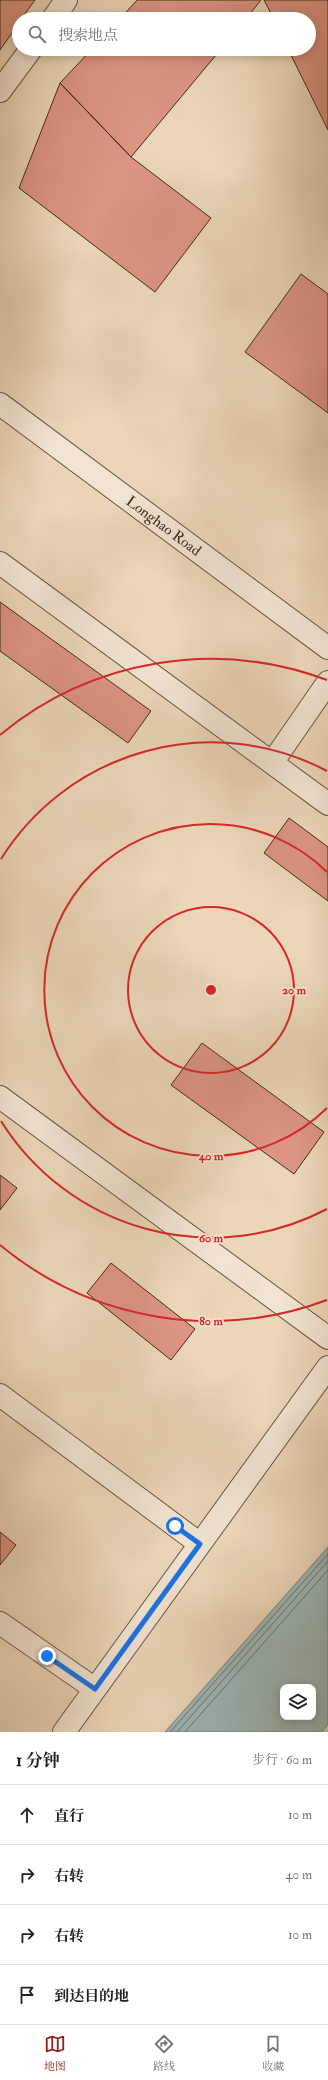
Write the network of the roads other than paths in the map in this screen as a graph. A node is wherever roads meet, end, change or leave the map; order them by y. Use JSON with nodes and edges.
{"nodes":[{"id":1,"x":66,"y":0,"type":"edge"},
{"id":2,"x":58,"y":12,"type":"edge"},
{"id":3,"x":26,"y":56,"type":"edge"},
{"id":4,"x":0,"y":91,"type":"edge"},
{"id":5,"x":0,"y":404,"type":"edge"},
{"id":6,"x":0,"y":563,"type":"edge"},
{"id":7,"x":328,"y":648,"type":"edge"},
{"id":8,"x":328,"y":682,"type":"edge"},
{"id":9,"x":272,"y":763,"type":"junction"},
{"id":10,"x":328,"y":804,"type":"edge"},
{"id":11,"x":0,"y":1097,"type":"edge"},
{"id":12,"x":328,"y":1338,"type":"edge"},
{"id":13,"x":328,"y":1367,"type":"edge"},
{"id":14,"x":0,"y":1395,"type":"edge"},
{"id":15,"x":200,"y":1544,"type":"junction"},
{"id":16,"x":0,"y":1623,"type":"edge"},
{"id":17,"x":95,"y":1689,"type":"junction"},
{"id":18,"x":64,"y":1732,"type":"edge"}],
"edges":[{"from":1,"to":2,"type":"street"},
{"from":3,"to":4,"type":"street"},
{"from":5,"to":7,"type":"street","name":"Longhao Road"},
{"from":6,"to":9,"type":"street"},
{"from":8,"to":9,"type":"street"},
{"from":9,"to":10,"type":"street"},
{"from":11,"to":12,"type":"street"},
{"from":13,"to":15,"type":"street"},
{"from":14,"to":15,"type":"street"},
{"from":15,"to":17,"type":"street"},
{"from":16,"to":17,"type":"street"},
{"from":17,"to":18,"type":"street"}]}
